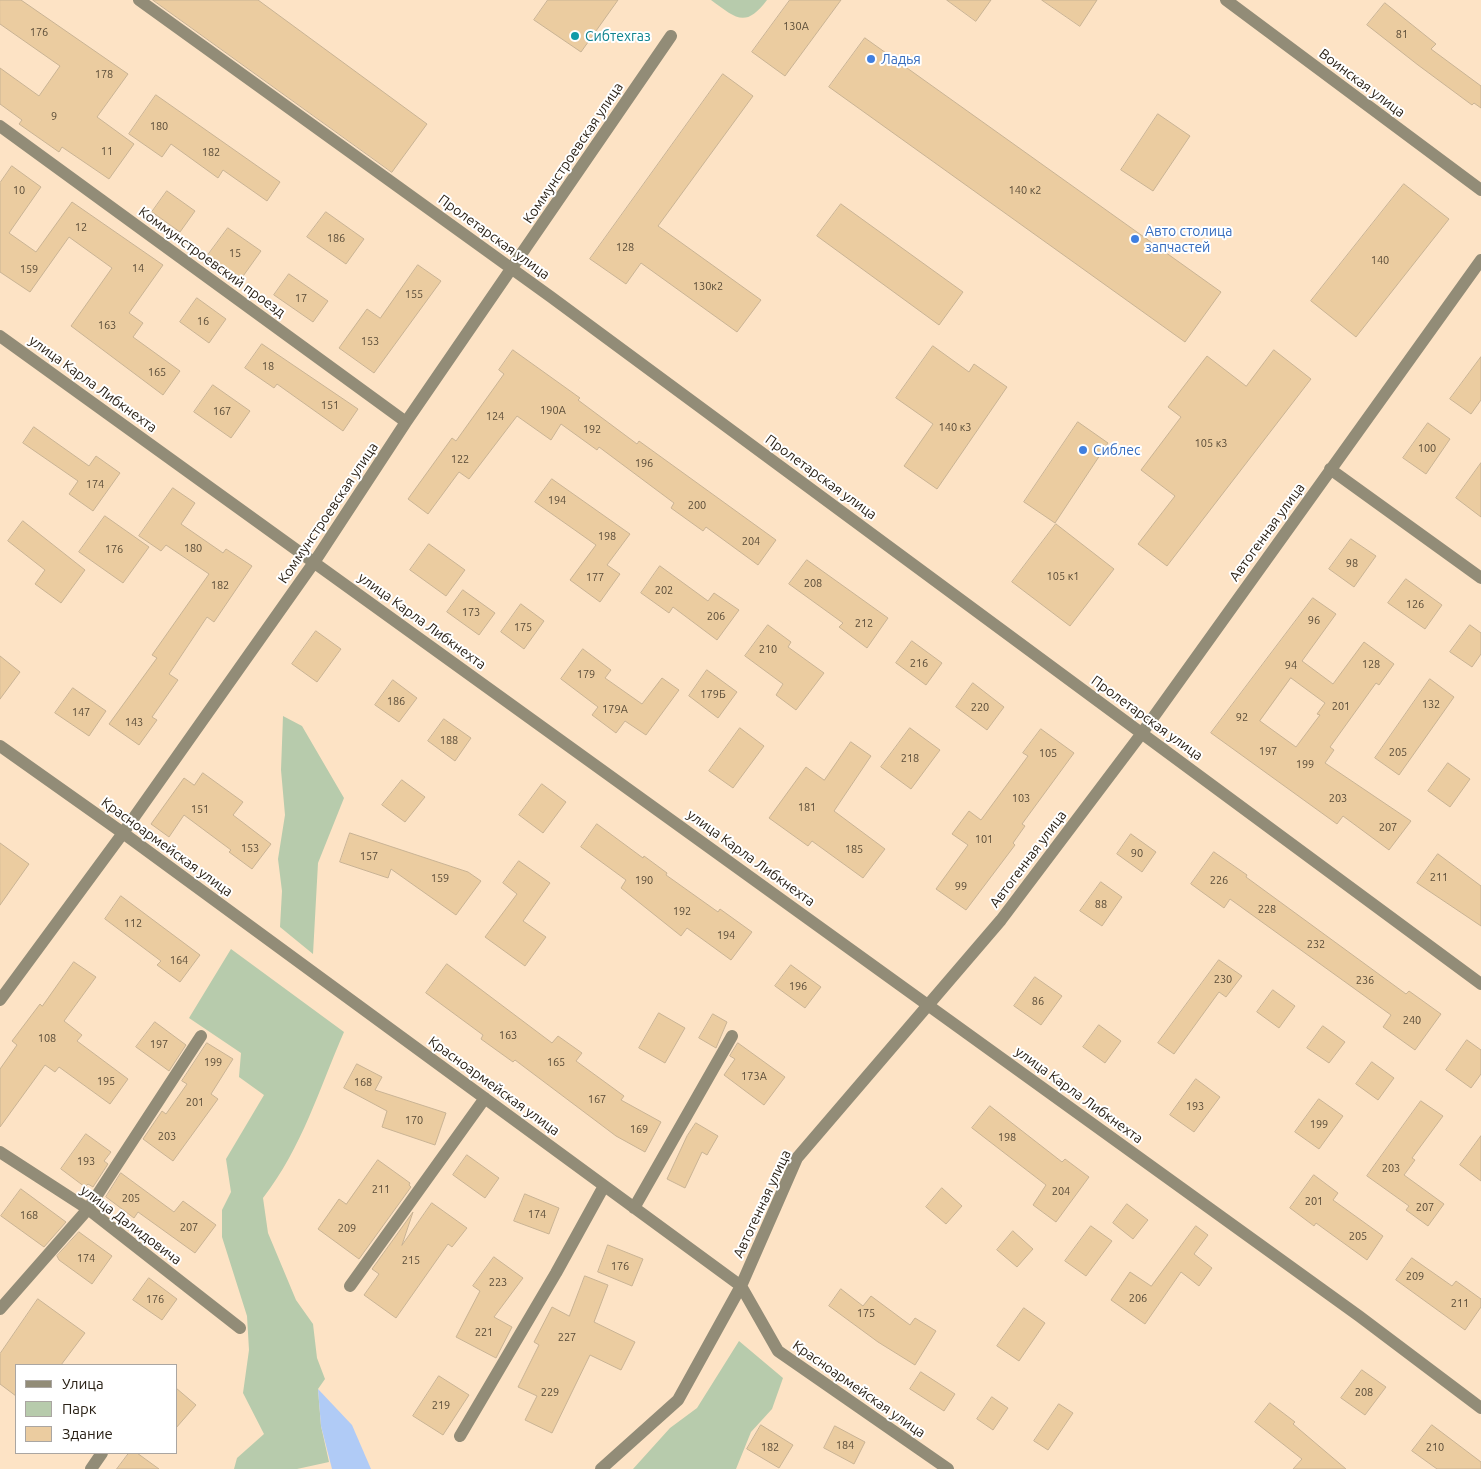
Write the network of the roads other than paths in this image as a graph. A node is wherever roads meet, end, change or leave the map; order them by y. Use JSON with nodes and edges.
{"nodes":[{"id":1,"x":139,"y":0,"type":"edge"},
{"id":2,"x":1226,"y":0,"type":"edge"},
{"id":3,"x":671,"y":36,"type":"dead end"},
{"id":4,"x":0,"y":126,"type":"edge"},
{"id":5,"x":1481,"y":190,"type":"edge"},
{"id":6,"x":1481,"y":260,"type":"edge"},
{"id":7,"x":512,"y":269,"type":"junction"},
{"id":8,"x":0,"y":336,"type":"edge"},
{"id":9,"x":406,"y":422,"type":"junction"},
{"id":10,"x":1330,"y":469,"type":"junction"},
{"id":11,"x":314,"y":561,"type":"junction"},
{"id":12,"x":1481,"y":578,"type":"edge"},
{"id":13,"x":1142,"y":733,"type":"junction"},
{"id":14,"x":0,"y":746,"type":"edge"},
{"id":15,"x":123,"y":833,"type":"junction"},
{"id":16,"x":1481,"y":984,"type":"edge"},
{"id":17,"x":0,"y":1000,"type":"edge"},
{"id":18,"x":929,"y":1006,"type":"junction"},
{"id":19,"x":201,"y":1036,"type":"dead end"},
{"id":20,"x":732,"y":1036,"type":"dead end"},
{"id":21,"x":485,"y":1098,"type":"junction"},
{"id":22,"x":0,"y":1152,"type":"edge"},
{"id":23,"x":604,"y":1186,"type":"junction"},
{"id":24,"x":634,"y":1208,"type":"junction"},
{"id":25,"x":88,"y":1209,"type":"junction"},
{"id":26,"x":350,"y":1286,"type":"dead end"},
{"id":27,"x":741,"y":1286,"type":"junction"},
{"id":28,"x":0,"y":1309,"type":"edge"},
{"id":29,"x":240,"y":1328,"type":"dead end"},
{"id":30,"x":1481,"y":1408,"type":"edge"},
{"id":31,"x":460,"y":1436,"type":"dead end"},
{"id":32,"x":101,"y":1454,"type":"edge"},
{"id":33,"x":91,"y":1469,"type":"edge"},
{"id":34,"x":602,"y":1469,"type":"edge"},
{"id":35,"x":948,"y":1469,"type":"edge"}],
"edges":[{"from":1,"to":7,"type":"street","name":"Пролетарская улица"},
{"from":2,"to":5,"type":"street","name":"Воинская улица"},
{"from":3,"to":7,"type":"street","name":"Коммунстроевская улица"},
{"from":4,"to":9,"type":"street","name":"Коммунстроевский проезд"},
{"from":6,"to":10,"type":"street","name":"Автогенная улица"},
{"from":7,"to":9,"type":"street","name":"Коммунстроевская улица"},
{"from":7,"to":13,"type":"street","name":"Пролетарская улица"},
{"from":8,"to":11,"type":"street","name":"улица Карла Либкнехта"},
{"from":9,"to":11,"type":"street","name":"Коммунстроевская улица"},
{"from":10,"to":12,"type":"street"},
{"from":10,"to":13,"type":"street","name":"Автогенная улица"},
{"from":11,"to":15,"type":"street","name":"Коммунстроевская улица"},
{"from":11,"to":18,"type":"street","name":"улица Карла Либкнехта"},
{"from":13,"to":16,"type":"street","name":"Пролетарская улица"},
{"from":13,"to":18,"type":"street","name":"Автогенная улица"},
{"from":14,"to":15,"type":"street","name":"Красноармейская улица"},
{"from":15,"to":17,"type":"street","name":"Коммунстроевская улица"},
{"from":15,"to":21,"type":"street","name":"Красноармейская улица"},
{"from":18,"to":27,"type":"street","name":"Автогенная улица"},
{"from":18,"to":30,"type":"street","name":"улица Карла Либкнехта"},
{"from":19,"to":25,"type":"street"},
{"from":20,"to":24,"type":"street"},
{"from":21,"to":23,"type":"street","name":"Красноармейская улица"},
{"from":21,"to":26,"type":"street"},
{"from":22,"to":25,"type":"street","name":"улица Далидовича"},
{"from":23,"to":24,"type":"street","name":"Красноармейская улица"},
{"from":23,"to":31,"type":"street"},
{"from":24,"to":27,"type":"street","name":"Красноармейская улица"},
{"from":25,"to":28,"type":"street"},
{"from":25,"to":29,"type":"street","name":"улица Далидовича"},
{"from":27,"to":34,"type":"street","name":"Автогенная улица"},
{"from":27,"to":35,"type":"street","name":"Красноармейская улица"},
{"from":32,"to":33,"type":"street"}]}
